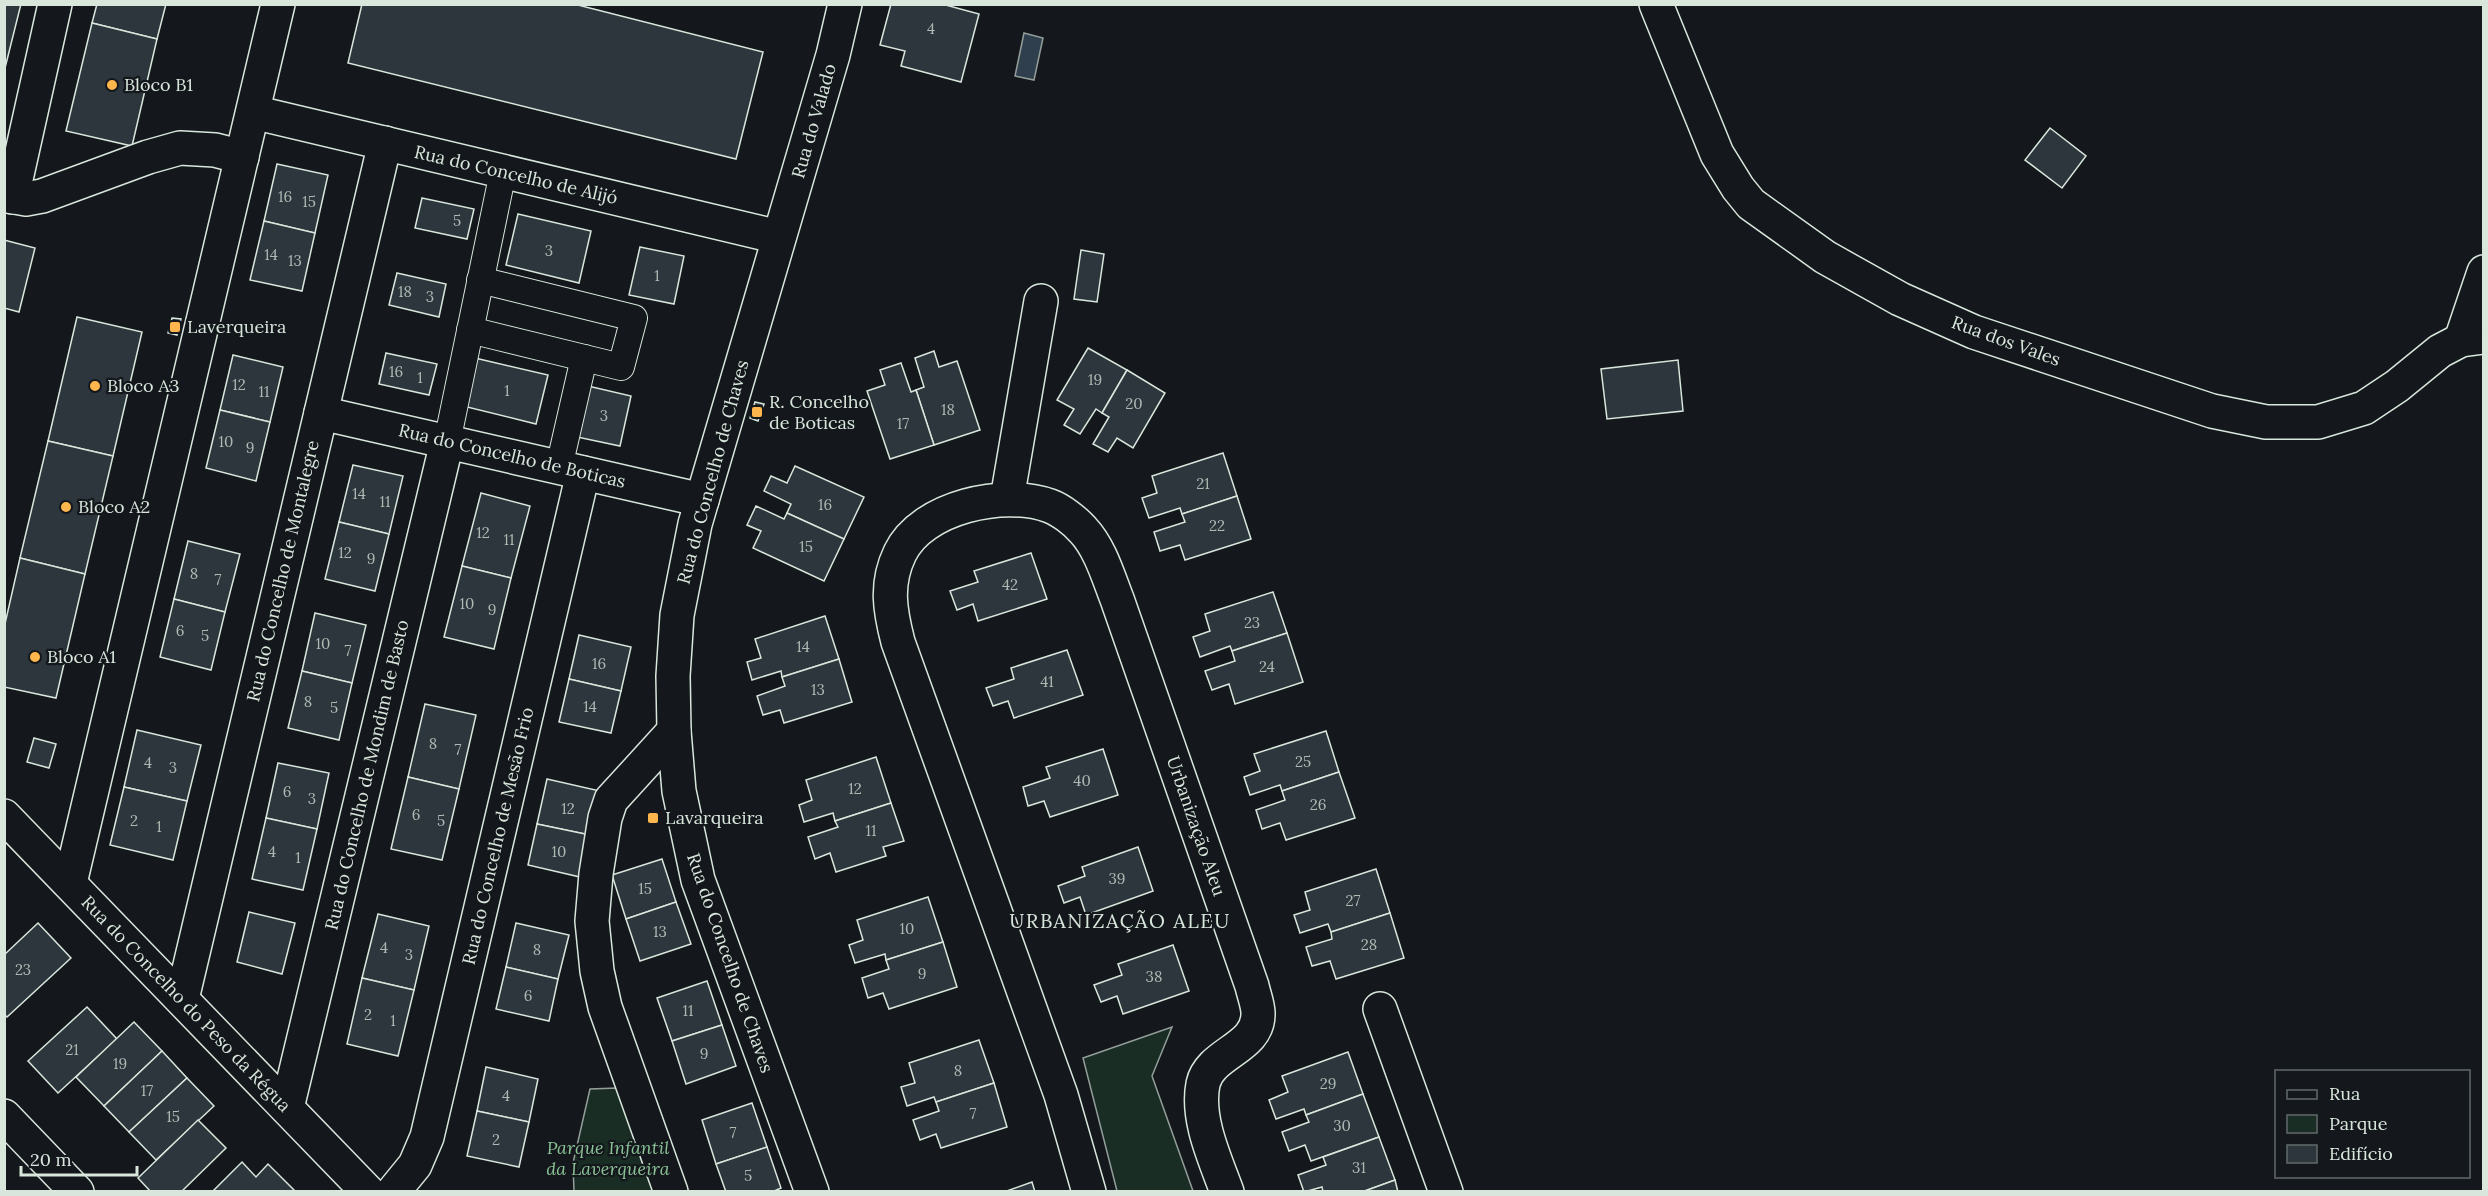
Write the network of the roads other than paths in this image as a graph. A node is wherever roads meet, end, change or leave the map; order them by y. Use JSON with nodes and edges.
{"nodes":[{"id":1,"x":55,"y":4,"type":"edge"},
{"id":2,"x":278,"y":4,"type":"edge"},
{"id":3,"x":844,"y":4,"type":"edge"},
{"id":4,"x":1656,"y":4,"type":"edge"},
{"id":5,"x":253,"y":112,"type":"junction"},
{"id":6,"x":385,"y":144,"type":"junction"},
{"id":7,"x":242,"y":156,"type":"junction"},
{"id":8,"x":503,"y":172,"type":"junction"},
{"id":9,"x":8,"y":196,"type":"edge"},
{"id":10,"x":779,"y":237,"type":"junction"},
{"id":11,"x":2484,"y":272,"type":"edge"},
{"id":12,"x":480,"y":280,"type":"junction"},
{"id":13,"x":1041,"y":301,"type":"dead end"},
{"id":14,"x":470,"y":330,"type":"junction"},
{"id":15,"x":2472,"y":339,"type":"edge"},
{"id":16,"x":584,"y":358,"type":"junction"},
{"id":17,"x":321,"y":413,"type":"junction"},
{"id":18,"x":447,"y":442,"type":"junction"},
{"id":19,"x":571,"y":470,"type":"junction"},
{"id":20,"x":1007,"y":499,"type":"junction"},
{"id":21,"x":702,"y":500,"type":"junction"},
{"id":22,"x":674,"y":731,"type":"junction"},
{"id":23,"x":4,"y":816,"type":"edge"},
{"id":24,"x":70,"y":883,"type":"junction"},
{"id":25,"x":182,"y":999,"type":"junction"},
{"id":26,"x":1380,"y":1009,"type":"dead end"},
{"id":27,"x":287,"y":1108,"type":"junction"},
{"id":28,"x":4,"y":1116,"type":"edge"},
{"id":29,"x":77,"y":1191,"type":"edge"},
{"id":30,"x":368,"y":1191,"type":"edge"},
{"id":31,"x":393,"y":1191,"type":"edge"},
{"id":32,"x":671,"y":1191,"type":"edge"},
{"id":33,"x":812,"y":1191,"type":"edge"},
{"id":34,"x":1089,"y":1191,"type":"edge"},
{"id":35,"x":1227,"y":1191,"type":"edge"},
{"id":36,"x":1446,"y":1191,"type":"edge"}],
"edges":[{"from":1,"to":9,"type":"street"},
{"from":2,"to":5,"type":"street"},
{"from":3,"to":10,"type":"street","name":"Rua do Valado"},
{"from":4,"to":15,"type":"street","name":"Rua dos Vales"},
{"from":5,"to":6,"type":"street","name":"Rua do Concelho de Alijó"},
{"from":5,"to":7,"type":"street"},
{"from":6,"to":8,"type":"street","name":"Rua do Concelho de Alijó"},
{"from":6,"to":17,"type":"street","name":"Rua do Concelho de Montalegre"},
{"from":7,"to":9,"type":"street"},
{"from":7,"to":24,"type":"street"},
{"from":8,"to":10,"type":"street","name":"Rua do Concelho de Alijó"},
{"from":8,"to":12,"type":"street"},
{"from":10,"to":21,"type":"street","name":"Rua do Concelho de Chaves"},
{"from":11,"to":15,"type":"street"},
{"from":12,"to":14,"type":"street"},
{"from":12,"to":16,"type":"street"},
{"from":13,"to":20,"type":"street"},
{"from":14,"to":16,"type":"street"},
{"from":14,"to":18,"type":"street"},
{"from":16,"to":19,"type":"street"},
{"from":17,"to":18,"type":"street","name":"Rua do Concelho de Boticas"},
{"from":17,"to":25,"type":"street","name":"Rua do Concelho de Montalegre"},
{"from":18,"to":19,"type":"street","name":"Rua do Concelho de Boticas"},
{"from":18,"to":27,"type":"street","name":"Rua do Concelho de Mondim de Basto"},
{"from":19,"to":21,"type":"street","name":"Rua do Concelho de Boticas"},
{"from":19,"to":31,"type":"street","name":"Rua do Concelho de Mesão Frio"},
{"from":20,"to":34,"type":"street","name":"Urbanização Aleu"},
{"from":20,"to":35,"type":"street","name":"Urbanização Aleu"},
{"from":21,"to":22,"type":"street","name":"Rua do Concelho de Chaves"},
{"from":22,"to":32,"type":"street"},
{"from":22,"to":33,"type":"street","name":"Rua do Concelho de Chaves"},
{"from":23,"to":24,"type":"street","name":"Rua do Concelho do Peso da Régua"},
{"from":24,"to":25,"type":"street","name":"Rua do Concelho do Peso da Régua"},
{"from":25,"to":27,"type":"street","name":"Rua do Concelho do Peso da Régua"},
{"from":26,"to":36,"type":"street"},
{"from":27,"to":30,"type":"street","name":"Rua do Concelho do Peso da Régua"},
{"from":28,"to":29,"type":"street"}]}
